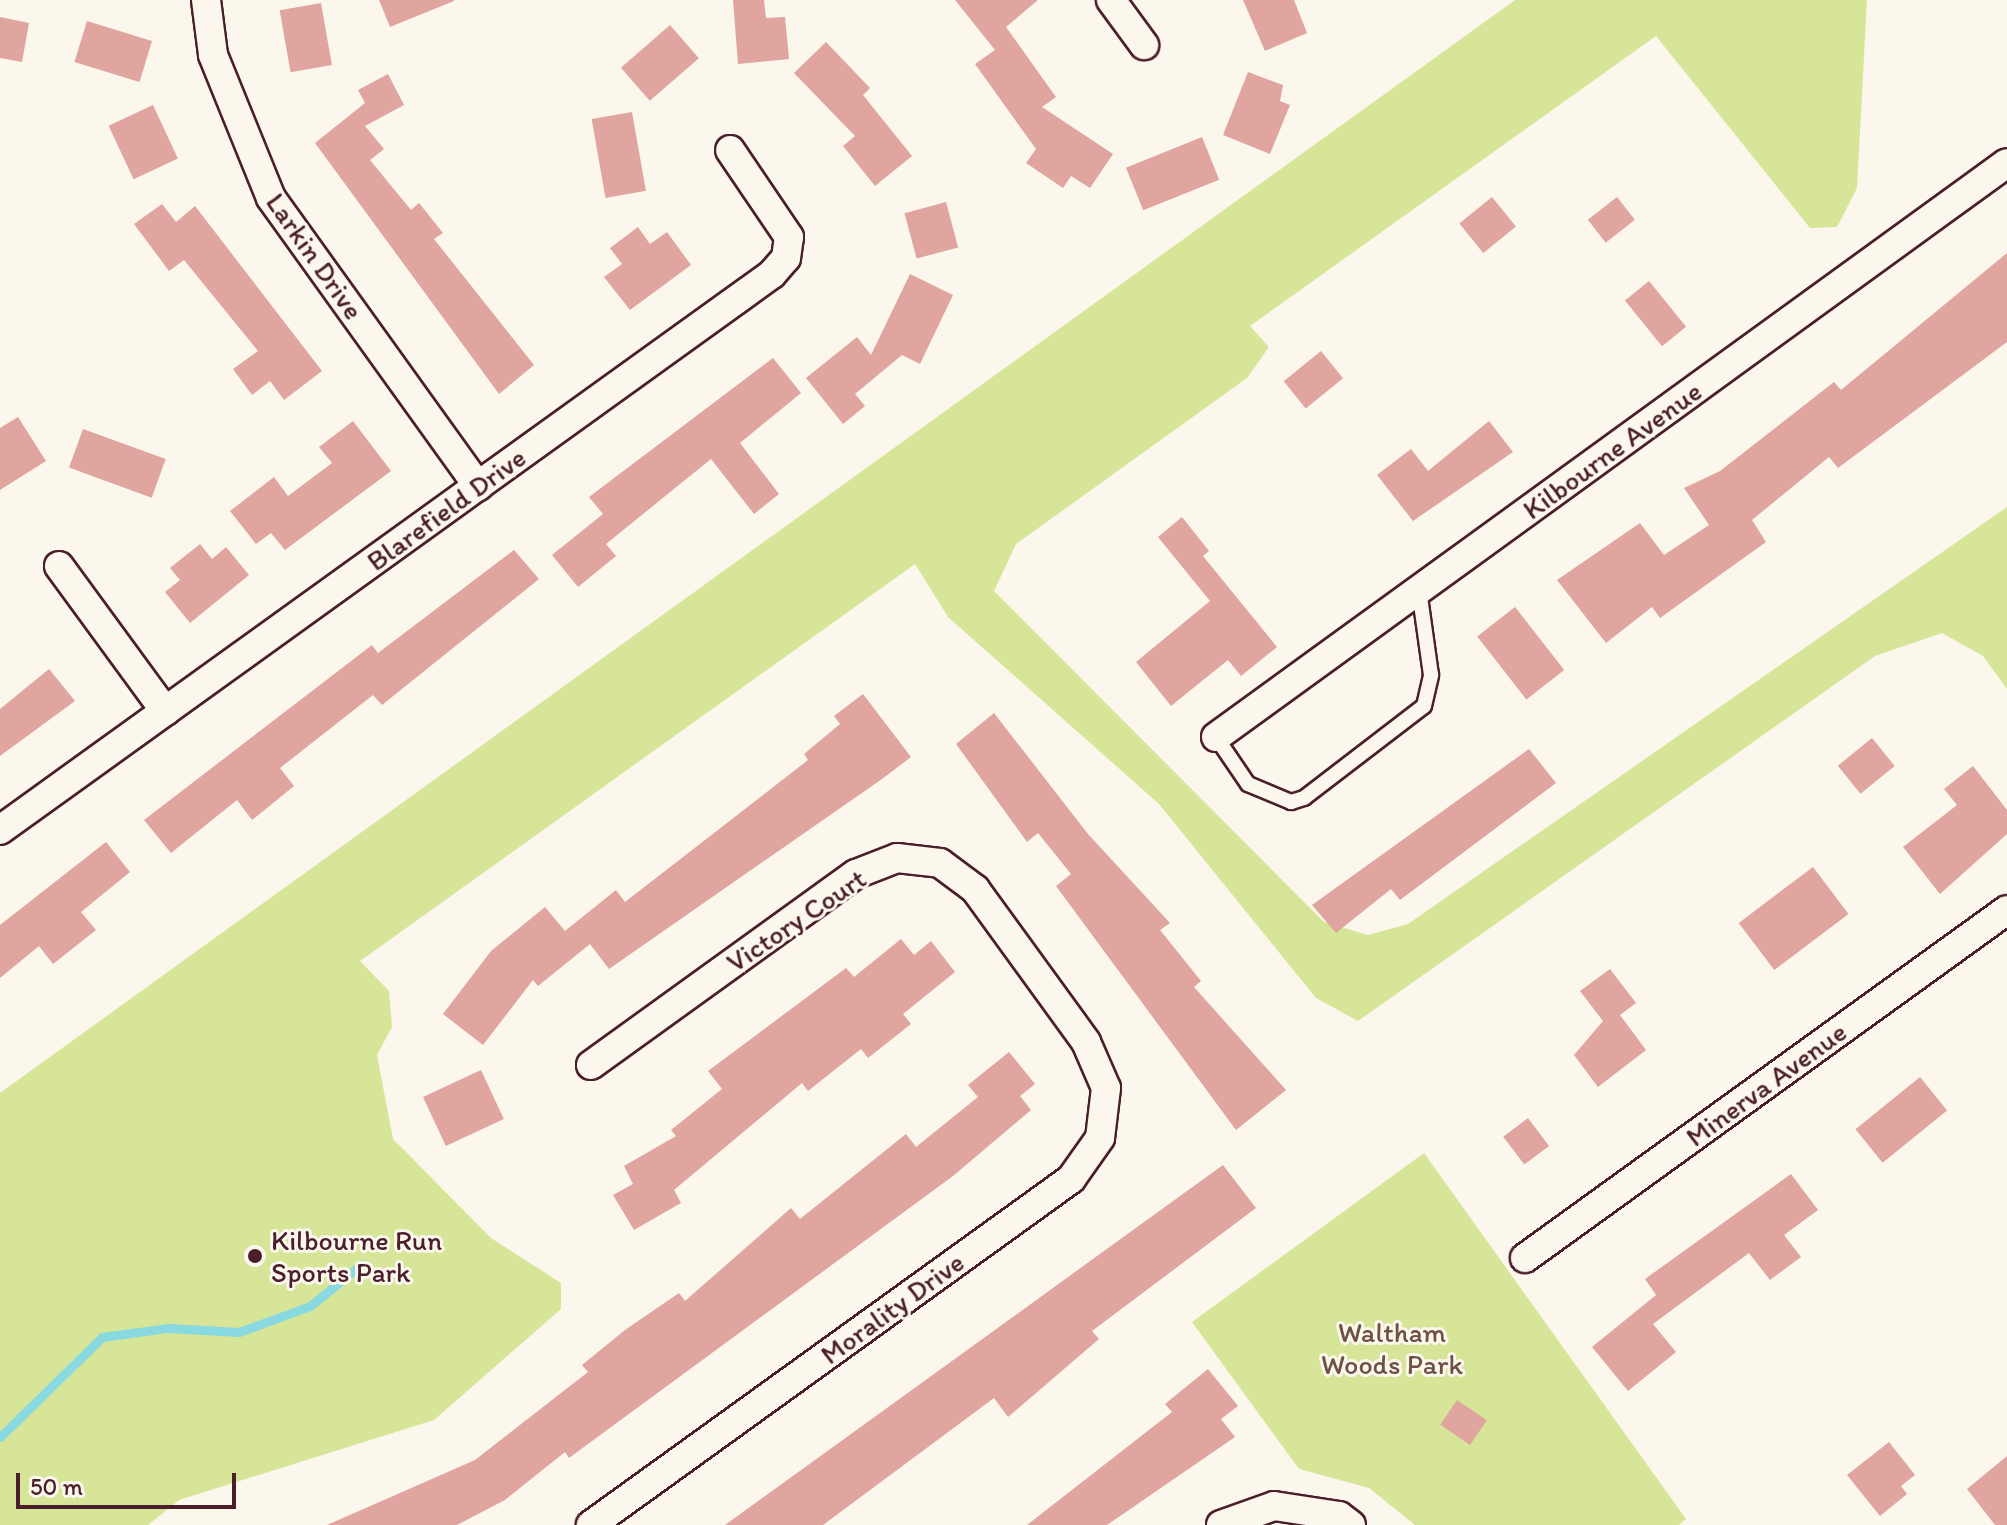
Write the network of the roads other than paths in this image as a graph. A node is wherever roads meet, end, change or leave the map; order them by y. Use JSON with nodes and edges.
{"nodes":[{"id":1,"x":206,"y":0,"type":"edge"},
{"id":2,"x":1111,"y":0,"type":"edge"},
{"id":3,"x":1144,"y":45,"type":"dead end"},
{"id":4,"x":730,"y":150,"type":"dead end"},
{"id":5,"x":2007,"y":163,"type":"edge"},
{"id":6,"x":478,"y":486,"type":"junction"},
{"id":7,"x":59,"y":566,"type":"dead end"},
{"id":8,"x":1419,"y":590,"type":"junction"},
{"id":9,"x":165,"y":711,"type":"junction"},
{"id":10,"x":1216,"y":737,"type":"joint"},
{"id":11,"x":0,"y":830,"type":"edge"},
{"id":12,"x":2007,"y":910,"type":"edge"},
{"id":13,"x":1086,"y":1042,"type":"joint"},
{"id":14,"x":591,"y":1065,"type":"dead end"},
{"id":15,"x":1525,"y":1258,"type":"dead end"},
{"id":16,"x":592,"y":1525,"type":"edge"},
{"id":17,"x":1221,"y":1525,"type":"edge"},
{"id":18,"x":1351,"y":1525,"type":"edge"}],
"edges":[{"from":1,"to":6,"type":"street","name":"Larkin Drive"},
{"from":2,"to":3,"type":"street"},
{"from":4,"to":6,"type":"street","name":"Blarefield Drive"},
{"from":5,"to":8,"type":"street","name":"Kilbourne Avenue"},
{"from":6,"to":9,"type":"street","name":"Blarefield Drive"},
{"from":7,"to":9,"type":"street"},
{"from":8,"to":10,"type":"street","name":"Kilbourne Avenue"},
{"from":8,"to":10,"type":"lane"},
{"from":9,"to":11,"type":"street","name":"Blarefield Drive"},
{"from":12,"to":15,"type":"street","name":"Minerva Avenue"},
{"from":13,"to":14,"type":"street","name":"Victory Court"},
{"from":13,"to":16,"type":"street","name":"Morality Drive"},
{"from":17,"to":18,"type":"street"}]}
